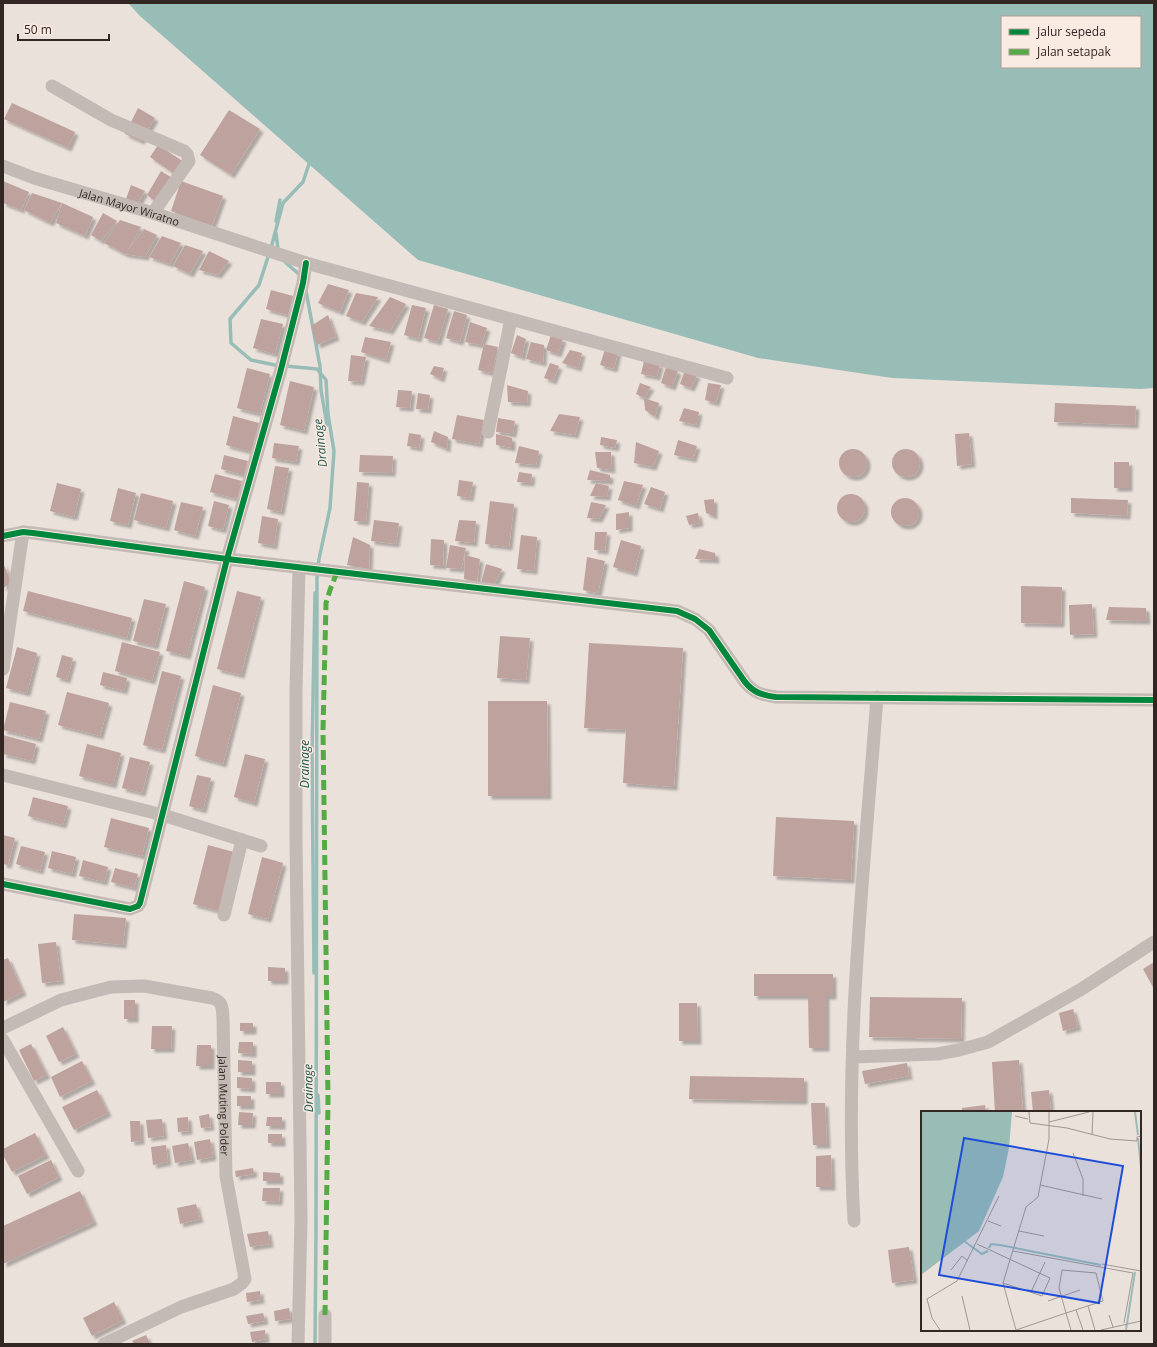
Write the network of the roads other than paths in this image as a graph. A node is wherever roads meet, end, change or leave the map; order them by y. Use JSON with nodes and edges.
{"nodes":[{"id":1,"x":52,"y":86,"type":"dead end"},
{"id":2,"x":3,"y":166,"type":"edge"},
{"id":3,"x":153,"y":213,"type":"junction"},
{"id":4,"x":306,"y":263,"type":"junction"},
{"id":5,"x":511,"y":319,"type":"junction"},
{"id":6,"x":727,"y":378,"type":"dead end"},
{"id":7,"x":488,"y":432,"type":"dead end"},
{"id":8,"x":23,"y":532,"type":"junction"},
{"id":9,"x":3,"y":536,"type":"edge"},
{"id":10,"x":227,"y":559,"type":"junction"},
{"id":11,"x":305,"y":568,"type":"junction"},
{"id":12,"x":3,"y":669,"type":"edge"},
{"id":13,"x":877,"y":697,"type":"junction"},
{"id":14,"x":1154,"y":700,"type":"edge"},
{"id":15,"x":3,"y":775,"type":"edge"},
{"id":16,"x":163,"y":815,"type":"junction"},
{"id":17,"x":242,"y":840,"type":"junction"},
{"id":18,"x":261,"y":846,"type":"dead end"},
{"id":19,"x":3,"y":884,"type":"edge"},
{"id":20,"x":224,"y":915,"type":"dead end"},
{"id":21,"x":1154,"y":942,"type":"edge"},
{"id":22,"x":3,"y":1028,"type":"edge"},
{"id":23,"x":3,"y":1040,"type":"edge"},
{"id":24,"x":853,"y":1057,"type":"junction"},
{"id":25,"x":78,"y":1171,"type":"dead end"},
{"id":26,"x":854,"y":1221,"type":"dead end"},
{"id":27,"x":325,"y":1315,"type":"dead end"},
{"id":28,"x":104,"y":1344,"type":"edge"},
{"id":29,"x":298,"y":1344,"type":"edge"},
{"id":30,"x":325,"y":1344,"type":"edge"}],
"edges":[{"from":1,"to":3,"type":"street"},
{"from":2,"to":3,"type":"street","name":"Jalan Mayor Wiratno"},
{"from":3,"to":4,"type":"street","name":"Jalan Mayor Wiratno"},
{"from":4,"to":5,"type":"street","name":"Jalan Mayor Wiratno"},
{"from":4,"to":10,"type":"street"},
{"from":5,"to":6,"type":"street","name":"Jalan Mayor Wiratno"},
{"from":5,"to":7,"type":"street"},
{"from":8,"to":9,"type":"street"},
{"from":8,"to":10,"type":"street"},
{"from":8,"to":12,"type":"street"},
{"from":10,"to":11,"type":"street"},
{"from":10,"to":16,"type":"street"},
{"from":11,"to":13,"type":"street"},
{"from":11,"to":29,"type":"street"},
{"from":13,"to":14,"type":"street"},
{"from":13,"to":24,"type":"street"},
{"from":15,"to":16,"type":"street"},
{"from":16,"to":17,"type":"street"},
{"from":16,"to":19,"type":"street"},
{"from":17,"to":18,"type":"street"},
{"from":17,"to":20,"type":"street"},
{"from":21,"to":24,"type":"street"},
{"from":22,"to":28,"type":"street","name":"Jalan Muting Polder"},
{"from":23,"to":25,"type":"street"},
{"from":24,"to":26,"type":"street"},
{"from":27,"to":30,"type":"street"}]}
